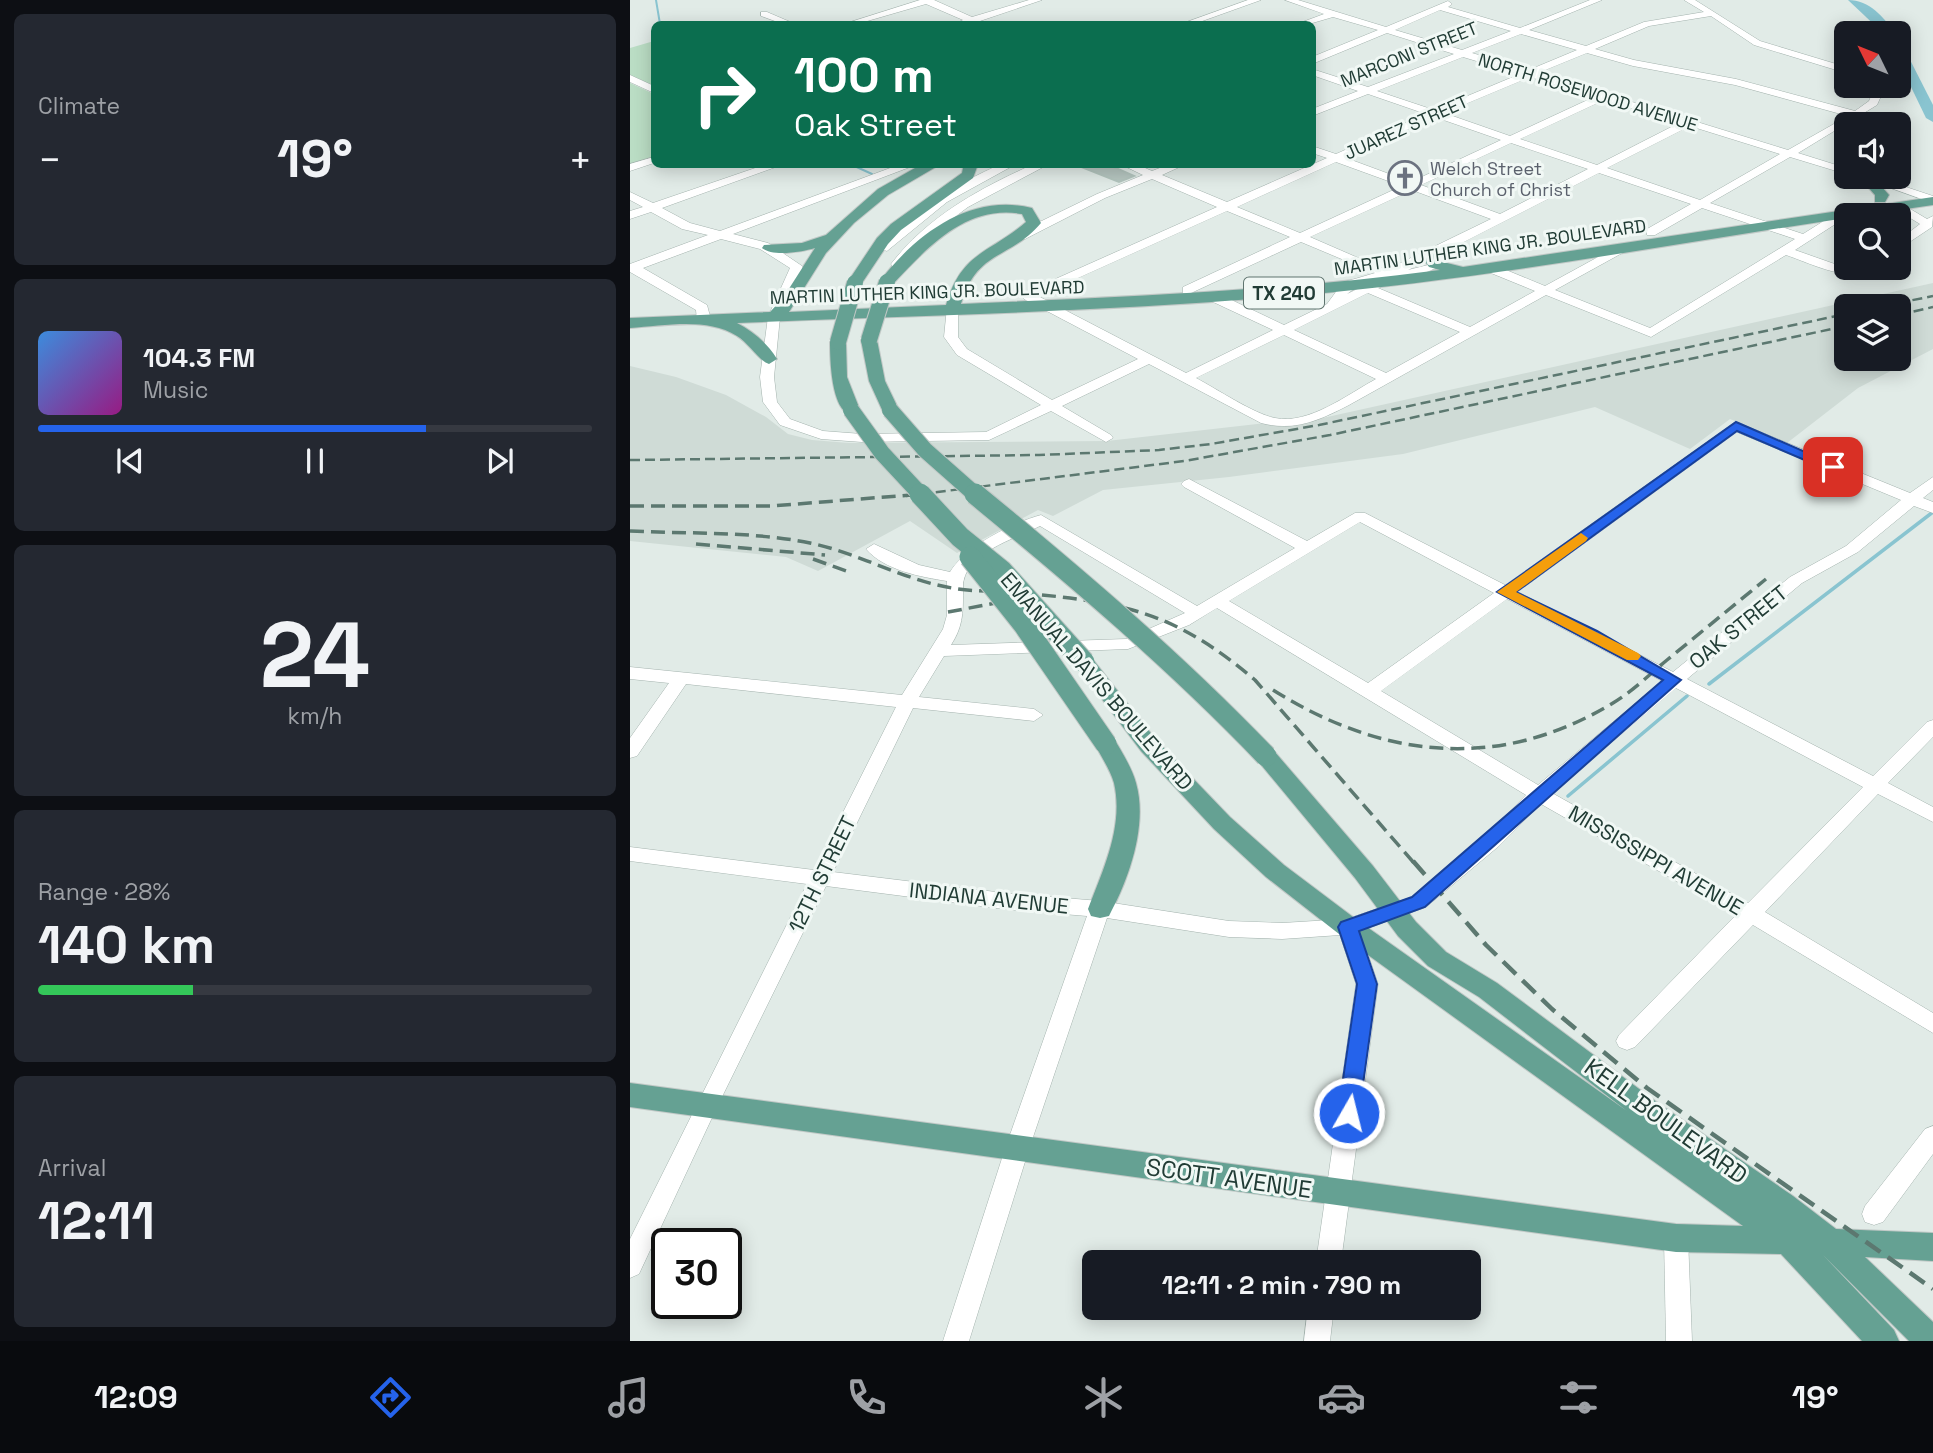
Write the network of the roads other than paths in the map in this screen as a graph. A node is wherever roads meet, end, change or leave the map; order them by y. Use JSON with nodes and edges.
{"nodes":[{"id":1,"x":1038,"y":0,"type":"edge"},
{"id":2,"x":1257,"y":0,"type":"edge"},
{"id":3,"x":1289,"y":0,"type":"edge"},
{"id":4,"x":1423,"y":0,"type":"edge"},
{"id":5,"x":1457,"y":0,"type":"edge"},
{"id":6,"x":1598,"y":0,"type":"edge"},
{"id":7,"x":1688,"y":0,"type":"edge"},
{"id":8,"x":928,"y":1,"type":"edge"},
{"id":9,"x":1441,"y":6,"type":"junction"},
{"id":10,"x":1332,"y":13,"type":"junction"},
{"id":11,"x":1713,"y":13,"type":"junction"},
{"id":12,"x":764,"y":14,"type":"dead end"},
{"id":13,"x":782,"y":21,"type":"edge"},
{"id":14,"x":859,"y":21,"type":"edge"},
{"id":15,"x":972,"y":21,"type":"joint"},
{"id":16,"x":1195,"y":21,"type":"edge"},
{"id":17,"x":1309,"y":21,"type":"edge"},
{"id":18,"x":1383,"y":29,"type":"junction"},
{"id":19,"x":1517,"y":31,"type":"junction"},
{"id":20,"x":1316,"y":49,"type":"edge"},
{"id":21,"x":1586,"y":50,"type":"junction"},
{"id":22,"x":1462,"y":52,"type":"junction"},
{"id":23,"x":1316,"y":59,"type":"edge"},
{"id":24,"x":1834,"y":67,"type":"edge"},
{"id":25,"x":1316,"y":73,"type":"edge"},
{"id":26,"x":1531,"y":74,"type":"junction"},
{"id":27,"x":630,"y":78,"type":"edge"},
{"id":28,"x":651,"y":88,"type":"edge"},
{"id":29,"x":1367,"y":91,"type":"junction"},
{"id":30,"x":1604,"y":96,"type":"junction"},
{"id":31,"x":1875,"y":98,"type":"edge"},
{"id":32,"x":1316,"y":111,"type":"edge"},
{"id":33,"x":1846,"y":112,"type":"edge"},
{"id":34,"x":1861,"y":112,"type":"edge"},
{"id":35,"x":1434,"y":114,"type":"junction"},
{"id":36,"x":1688,"y":123,"type":"junction"},
{"id":37,"x":1834,"y":128,"type":"edge"},
{"id":38,"x":1511,"y":139,"type":"junction"},
{"id":39,"x":1316,"y":150,"type":"edge"},
{"id":40,"x":1789,"y":154,"type":"junction"},
{"id":41,"x":1336,"y":158,"type":"junction"},
{"id":42,"x":651,"y":161,"type":"edge"},
{"id":43,"x":1316,"y":167,"type":"edge"},
{"id":44,"x":1834,"y":167,"type":"edge"},
{"id":45,"x":630,"y":168,"type":"edge"},
{"id":46,"x":768,"y":168,"type":"edge"},
{"id":47,"x":902,"y":168,"type":"edge"},
{"id":48,"x":927,"y":168,"type":"edge"},
{"id":49,"x":970,"y":168,"type":"edge"},
{"id":50,"x":1003,"y":168,"type":"edge"},
{"id":51,"x":1036,"y":168,"type":"edge"},
{"id":52,"x":1134,"y":168,"type":"edge"},
{"id":53,"x":1171,"y":168,"type":"edge"},
{"id":54,"x":1314,"y":168,"type":"edge"},
{"id":55,"x":1598,"y":170,"type":"junction"},
{"id":56,"x":1152,"y":176,"type":"junction"},
{"id":57,"x":1412,"y":186,"type":"junction"},
{"id":58,"x":1877,"y":189,"type":"edge"},
{"id":59,"x":1904,"y":189,"type":"edge"},
{"id":60,"x":630,"y":195,"type":"edge"},
{"id":61,"x":825,"y":196,"type":"junction"},
{"id":62,"x":1929,"y":197,"type":"edge"},
{"id":63,"x":1880,"y":199,"type":"junction"},
{"id":64,"x":1892,"y":203,"type":"edge"},
{"id":65,"x":1908,"y":203,"type":"edge"},
{"id":66,"x":842,"y":204,"type":"dead end"},
{"id":67,"x":1701,"y":205,"type":"junction"},
{"id":68,"x":653,"y":208,"type":"junction"},
{"id":69,"x":1224,"y":208,"type":"junction"},
{"id":70,"x":1911,"y":212,"type":"edge"},
{"id":71,"x":630,"y":215,"type":"edge"},
{"id":72,"x":1834,"y":215,"type":"edge"},
{"id":73,"x":1499,"y":218,"type":"junction"},
{"id":74,"x":1748,"y":218,"type":"junction"},
{"id":75,"x":1834,"y":219,"type":"edge"},
{"id":76,"x":1931,"y":222,"type":"edge"},
{"id":77,"x":1767,"y":225,"type":"junction"},
{"id":78,"x":1651,"y":232,"type":"junction"},
{"id":79,"x":719,"y":235,"type":"junction"},
{"id":80,"x":1020,"y":236,"type":"junction"},
{"id":81,"x":1911,"y":236,"type":"edge"},
{"id":82,"x":1297,"y":238,"type":"junction"},
{"id":83,"x":831,"y":239,"type":"junction"},
{"id":84,"x":1805,"y":239,"type":"junction"},
{"id":85,"x":769,"y":248,"type":"junction"},
{"id":86,"x":1620,"y":249,"type":"junction"},
{"id":87,"x":1786,"y":251,"type":"junction"},
{"id":88,"x":873,"y":257,"type":"junction"},
{"id":89,"x":1432,"y":259,"type":"junction"},
{"id":90,"x":1834,"y":266,"type":"edge"},
{"id":91,"x":631,"y":268,"type":"edge"},
{"id":92,"x":1401,"y":268,"type":"junction"},
{"id":93,"x":1490,"y":268,"type":"junction"},
{"id":94,"x":1470,"y":271,"type":"junction"},
{"id":95,"x":1322,"y":279,"type":"junction"},
{"id":96,"x":887,"y":282,"type":"junction"},
{"id":97,"x":1362,"y":286,"type":"junction"},
{"id":98,"x":1544,"y":289,"type":"junction"},
{"id":99,"x":1187,"y":290,"type":"junction"},
{"id":100,"x":1028,"y":296,"type":"junction"},
{"id":101,"x":1216,"y":298,"type":"junction"},
{"id":102,"x":953,"y":305,"type":"junction"},
{"id":103,"x":1044,"y":306,"type":"junction"},
{"id":104,"x":630,"y":309,"type":"edge"},
{"id":105,"x":780,"y":310,"type":"junction"},
{"id":106,"x":706,"y":316,"type":"junction"},
{"id":107,"x":630,"y":323,"type":"edge"},
{"id":108,"x":1282,"y":331,"type":"junction"},
{"id":109,"x":1470,"y":332,"type":"junction"},
{"id":110,"x":769,"y":359,"type":"junction"},
{"id":111,"x":1149,"y":359,"type":"junction"},
{"id":112,"x":1186,"y":378,"type":"junction"},
{"id":113,"x":1386,"y":378,"type":"junction"},
{"id":114,"x":1054,"y":406,"type":"junction"},
{"id":115,"x":1106,"y":438,"type":"dead end"},
{"id":116,"x":1933,"y":482,"type":"edge"},
{"id":117,"x":1189,"y":484,"type":"dead end"},
{"id":118,"x":1912,"y":499,"type":"junction"},
{"id":119,"x":1933,"y":508,"type":"edge"},
{"id":120,"x":960,"y":537,"type":"junction"},
{"id":121,"x":1306,"y":547,"type":"junction"},
{"id":122,"x":874,"y":549,"type":"dead end"},
{"id":123,"x":956,"y":577,"type":"junction"},
{"id":124,"x":1505,"y":592,"type":"junction"},
{"id":125,"x":1217,"y":600,"type":"junction"},
{"id":126,"x":1197,"y":613,"type":"junction"},
{"id":127,"x":938,"y":651,"type":"junction"},
{"id":128,"x":630,"y":673,"type":"edge"},
{"id":129,"x":681,"y":678,"type":"junction"},
{"id":130,"x":1673,"y":680,"type":"junction"},
{"id":131,"x":1369,"y":691,"type":"junction"},
{"id":132,"x":908,"y":702,"type":"junction"},
{"id":133,"x":1034,"y":715,"type":"dead end"},
{"id":134,"x":1933,"y":726,"type":"edge"},
{"id":135,"x":630,"y":752,"type":"edge"},
{"id":136,"x":1876,"y":785,"type":"junction"},
{"id":137,"x":1539,"y":794,"type":"junction"},
{"id":138,"x":1933,"y":815,"type":"edge"},
{"id":139,"x":630,"y":854,"type":"edge"},
{"id":140,"x":820,"y":878,"type":"junction"},
{"id":141,"x":1100,"y":909,"type":"junction"},
{"id":142,"x":1393,"y":911,"type":"junction"},
{"id":143,"x":1751,"y":914,"type":"junction"},
{"id":144,"x":1348,"y":927,"type":"junction"},
{"id":145,"x":1933,"y":1024,"type":"edge"},
{"id":146,"x":1627,"y":1041,"type":"dead end"},
{"id":147,"x":630,"y":1096,"type":"edge"},
{"id":148,"x":706,"y":1106,"type":"junction"},
{"id":149,"x":1933,"y":1136,"type":"edge"},
{"id":150,"x":1017,"y":1149,"type":"junction"},
{"id":151,"x":1337,"y":1193,"type":"junction"},
{"id":152,"x":1874,"y":1214,"type":"dead end"},
{"id":153,"x":1676,"y":1238,"type":"junction"},
{"id":154,"x":1789,"y":1242,"type":"junction"},
{"id":155,"x":1830,"y":1242,"type":"junction"},
{"id":156,"x":1933,"y":1247,"type":"edge"},
{"id":157,"x":1330,"y":1250,"type":"edge"},
{"id":158,"x":630,"y":1266,"type":"edge"},
{"id":159,"x":1319,"y":1320,"type":"edge"},
{"id":160,"x":956,"y":1341,"type":"edge"},
{"id":161,"x":1317,"y":1341,"type":"edge"},
{"id":162,"x":1679,"y":1341,"type":"edge"},
{"id":163,"x":1883,"y":1341,"type":"edge"},
{"id":164,"x":1931,"y":1341,"type":"edge"}],
"edges":[{"from":1,"to":15,"type":"street"},
{"from":2,"to":16,"type":"street"},
{"from":3,"to":10,"type":"street","name":"NORTH ROSEWOOD AVENUE"},
{"from":4,"to":9,"type":"street"},
{"from":5,"to":9,"type":"street"},
{"from":6,"to":19,"type":"street","name":"MARCONI STREET"},
{"from":7,"to":11,"type":"street"},
{"from":8,"to":14,"type":"street"},
{"from":8,"to":15,"type":"street"},
{"from":9,"to":18,"type":"street"},
{"from":9,"to":19,"type":"street"},
{"from":10,"to":17,"type":"street"},
{"from":10,"to":18,"type":"street","name":"NORTH ROSEWOOD AVENUE"},
{"from":11,"to":21,"type":"street","name":"JUAREZ STREET"},
{"from":11,"to":24,"type":"street"},
{"from":12,"to":13,"type":"street"},
{"from":18,"to":20,"type":"street"},
{"from":18,"to":22,"type":"street","name":"NORTH ROSEWOOD AVENUE"},
{"from":18,"to":23,"type":"street"},
{"from":19,"to":21,"type":"street"},
{"from":19,"to":22,"type":"street","name":"MARCONI STREET"},
{"from":21,"to":26,"type":"street","name":"JUAREZ STREET"},
{"from":21,"to":33,"type":"street"},
{"from":22,"to":26,"type":"street","name":"NORTH ROSEWOOD AVENUE"},
{"from":22,"to":29,"type":"street","name":"MARCONI STREET"},
{"from":25,"to":29,"type":"street"},
{"from":26,"to":30,"type":"street","name":"NORTH ROSEWOOD AVENUE"},
{"from":26,"to":35,"type":"street","name":"JUAREZ STREET"},
{"from":27,"to":28,"type":"street"},
{"from":29,"to":32,"type":"street","name":"MARCONI STREET"},
{"from":29,"to":35,"type":"street"},
{"from":30,"to":36,"type":"street","name":"NORTH ROSEWOOD AVENUE"},
{"from":30,"to":38,"type":"street"},
{"from":31,"to":34,"type":"street"},
{"from":35,"to":38,"type":"street"},
{"from":35,"to":41,"type":"street","name":"JUAREZ STREET"},
{"from":36,"to":40,"type":"street","name":"NORTH ROSEWOOD AVENUE"},
{"from":36,"to":55,"type":"street"},
{"from":37,"to":40,"type":"street"},
{"from":38,"to":55,"type":"street"},
{"from":38,"to":57,"type":"street"},
{"from":39,"to":41,"type":"street"},
{"from":40,"to":44,"type":"street","name":"NORTH ROSEWOOD AVENUE"},
{"from":40,"to":67,"type":"street"},
{"from":41,"to":43,"type":"street","name":"JUAREZ STREET"},
{"from":41,"to":57,"type":"street"},
{"from":42,"to":45,"type":"street"},
{"from":46,"to":68,"type":"street"},
{"from":47,"to":61,"type":"street"},
{"from":48,"to":83,"type":"main road"},
{"from":49,"to":88,"type":"main road"},
{"from":50,"to":88,"type":"street"},
{"from":51,"to":96,"type":"street"},
{"from":52,"to":56,"type":"street"},
{"from":53,"to":56,"type":"street"},
{"from":54,"to":69,"type":"street","name":"JUAREZ STREET"},
{"from":55,"to":67,"type":"street"},
{"from":55,"to":73,"type":"street"},
{"from":56,"to":69,"type":"street"},
{"from":56,"to":80,"type":"street"},
{"from":57,"to":73,"type":"street"},
{"from":57,"to":82,"type":"street"},
{"from":58,"to":63,"type":"main road"},
{"from":59,"to":62,"type":"street"},
{"from":60,"to":68,"type":"street"},
{"from":61,"to":66,"type":"street"},
{"from":61,"to":79,"type":"street"},
{"from":62,"to":63,"type":"main road","name":"MARTIN LUTHER KING JR. BOULEVARD","number":"TX 240"},
{"from":62,"to":64,"type":"main road"},
{"from":62,"to":65,"type":"main road","name":"MARTIN LUTHER KING JR. BOULEVARD","number":"TX 240"},
{"from":63,"to":74,"type":"main road","name":"MARTIN LUTHER KING JR. BOULEVARD","number":"TX 240"},
{"from":67,"to":74,"type":"street"},
{"from":67,"to":78,"type":"street"},
{"from":68,"to":71,"type":"street"},
{"from":68,"to":79,"type":"street"},
{"from":69,"to":82,"type":"street"},
{"from":69,"to":100,"type":"street","name":"JUAREZ STREET"},
{"from":70,"to":76,"type":"street"},
{"from":72,"to":77,"type":"main road","name":"MARTIN LUTHER KING JR. BOULEVARD","number":"TX 240"},
{"from":73,"to":89,"type":"street"},
{"from":74,"to":77,"type":"street"},
{"from":74,"to":78,"type":"main road","name":"MARTIN LUTHER KING JR. BOULEVARD","number":"TX 240"},
{"from":75,"to":84,"type":"street"},
{"from":76,"to":81,"type":"street"},
{"from":77,"to":84,"type":"street"},
{"from":77,"to":86,"type":"main road","name":"MARTIN LUTHER KING JR. BOULEVARD","number":"TX 240"},
{"from":78,"to":89,"type":"main road","name":"MARTIN LUTHER KING JR. BOULEVARD","number":"TX 240"},
{"from":79,"to":85,"type":"street"},
{"from":79,"to":91,"type":"street"},
{"from":80,"to":96,"type":"main road"},
{"from":80,"to":102,"type":"main road"},
{"from":82,"to":97,"type":"street"},
{"from":82,"to":99,"type":"street"},
{"from":83,"to":85,"type":"main road"},
{"from":83,"to":105,"type":"main road"},
{"from":84,"to":87,"type":"street"},
{"from":85,"to":105,"type":"street"},
{"from":86,"to":93,"type":"main road","name":"MARTIN LUTHER KING JR. BOULEVARD","number":"TX 240"},
{"from":86,"to":98,"type":"street"},
{"from":87,"to":90,"type":"street"},
{"from":87,"to":98,"type":"street"},
{"from":88,"to":120,"type":"main road","name":"EMANUAL DAVIS BOULEVARD","bridge":true},
{"from":89,"to":92,"type":"main road","name":"MARTIN LUTHER KING JR. BOULEVARD","number":"TX 240"},
{"from":89,"to":94,"type":"main road"},
{"from":89,"to":97,"type":"street"},
{"from":91,"to":106,"type":"street"},
{"from":92,"to":97,"type":"main road","name":"MARTIN LUTHER KING JR. BOULEVARD","number":"TX 240"},
{"from":92,"to":97,"type":"street"},
{"from":93,"to":94,"type":"main road","name":"MARTIN LUTHER KING JR. BOULEVARD","number":"TX 240"},
{"from":93,"to":98,"type":"street"},
{"from":94,"to":97,"type":"main road","name":"MARTIN LUTHER KING JR. BOULEVARD","number":"TX 240"},
{"from":95,"to":97,"type":"main road"},
{"from":95,"to":97,"type":"main road","name":"MARTIN LUTHER KING JR. BOULEVARD","number":"TX 240"},
{"from":95,"to":99,"type":"main road","name":"MARTIN LUTHER KING JR. BOULEVARD","number":"TX 240"},
{"from":96,"to":142,"type":"main road","bridge":true},
{"from":97,"to":101,"type":"main road","name":"MARTIN LUTHER KING JR. BOULEVARD","number":"TX 240"},
{"from":97,"to":108,"type":"street"},
{"from":97,"to":109,"type":"street"},
{"from":98,"to":109,"type":"street"},
{"from":99,"to":100,"type":"main road","name":"MARTIN LUTHER KING JR. BOULEVARD","number":"TX 240"},
{"from":100,"to":102,"type":"main road","name":"MARTIN LUTHER KING JR. BOULEVARD","number":"TX 240"},
{"from":100,"to":103,"type":"street"},
{"from":101,"to":103,"type":"main road","name":"MARTIN LUTHER KING JR. BOULEVARD","number":"TX 240"},
{"from":101,"to":108,"type":"street"},
{"from":102,"to":103,"type":"main road","name":"MARTIN LUTHER KING JR. BOULEVARD","number":"TX 240"},
{"from":102,"to":105,"type":"main road","name":"MARTIN LUTHER KING JR. BOULEVARD","number":"TX 240"},
{"from":102,"to":114,"type":"street"},
{"from":103,"to":111,"type":"street"},
{"from":104,"to":106,"type":"main road","name":"MARTIN LUTHER KING JR. BOULEVARD","number":"TX 240"},
{"from":105,"to":106,"type":"main road","name":"MARTIN LUTHER KING JR. BOULEVARD","number":"TX 240"},
{"from":105,"to":110,"type":"street"},
{"from":106,"to":107,"type":"main road","name":"MARTIN LUTHER KING JR. BOULEVARD","number":"TX 240"},
{"from":106,"to":110,"type":"main road"},
{"from":108,"to":112,"type":"street"},
{"from":108,"to":113,"type":"street"},
{"from":109,"to":113,"type":"street"},
{"from":110,"to":114,"type":"street"},
{"from":111,"to":112,"type":"street"},
{"from":111,"to":114,"type":"street"},
{"from":112,"to":113,"type":"street"},
{"from":114,"to":115,"type":"street"},
{"from":116,"to":118,"type":"street","name":"OAK STREET"},
{"from":117,"to":121,"type":"street"},
{"from":118,"to":119,"type":"street"},
{"from":118,"to":124,"type":"street"},
{"from":118,"to":130,"type":"street","name":"OAK STREET"},
{"from":120,"to":141,"type":"main road","bridge":true},
{"from":120,"to":144,"type":"main road","name":"EMANUAL DAVIS BOULEVARD","bridge":true},
{"from":121,"to":124,"type":"street"},
{"from":121,"to":125,"type":"street"},
{"from":122,"to":123,"type":"street"},
{"from":123,"to":126,"type":"street"},
{"from":123,"to":127,"type":"street","name":"12TH STREET"},
{"from":124,"to":130,"type":"street"},
{"from":124,"to":131,"type":"street"},
{"from":125,"to":126,"type":"street"},
{"from":125,"to":131,"type":"street","name":"MISSISSIPPI AVENUE"},
{"from":126,"to":127,"type":"street"},
{"from":127,"to":132,"type":"street","name":"12TH STREET"},
{"from":128,"to":129,"type":"street"},
{"from":129,"to":132,"type":"street"},
{"from":129,"to":135,"type":"street"},
{"from":130,"to":136,"type":"street"},
{"from":130,"to":137,"type":"street","name":"OAK STREET"},
{"from":131,"to":137,"type":"street","name":"MISSISSIPPI AVENUE"},
{"from":132,"to":133,"type":"street"},
{"from":132,"to":140,"type":"street","name":"12TH STREET"},
{"from":134,"to":136,"type":"street"},
{"from":136,"to":138,"type":"street"},
{"from":136,"to":143,"type":"street"},
{"from":137,"to":142,"type":"street","name":"OAK STREET"},
{"from":137,"to":143,"type":"street","name":"MISSISSIPPI AVENUE"},
{"from":139,"to":140,"type":"street","name":"INDIANA AVENUE"},
{"from":140,"to":141,"type":"street","name":"INDIANA AVENUE"},
{"from":140,"to":148,"type":"street","name":"12TH STREET"},
{"from":141,"to":144,"type":"street","name":"INDIANA AVENUE"},
{"from":141,"to":150,"type":"street"},
{"from":142,"to":144,"type":"street","name":"OAK STREET"},
{"from":142,"to":155,"type":"main road","name":"KELL BOULEVARD"},
{"from":143,"to":145,"type":"street","name":"MISSISSIPPI AVENUE"},
{"from":143,"to":146,"type":"street"},
{"from":144,"to":151,"type":"street"},
{"from":144,"to":154,"type":"main road","name":"KELL BOULEVARD"},
{"from":147,"to":148,"type":"main road","name":"SCOTT AVENUE"},
{"from":148,"to":150,"type":"main road","name":"SCOTT AVENUE"},
{"from":148,"to":158,"type":"street","name":"12TH STREET"},
{"from":149,"to":152,"type":"street"},
{"from":150,"to":151,"type":"main road","name":"SCOTT AVENUE"},
{"from":150,"to":160,"type":"street"},
{"from":151,"to":153,"type":"main road","name":"SCOTT AVENUE"},
{"from":151,"to":157,"type":"street"},
{"from":153,"to":154,"type":"main road","name":"SCOTT AVENUE"},
{"from":153,"to":162,"type":"street"},
{"from":154,"to":155,"type":"main road","name":"SCOTT AVENUE"},
{"from":154,"to":163,"type":"main road","name":"KELL BOULEVARD"},
{"from":155,"to":156,"type":"main road","name":"SCOTT AVENUE"},
{"from":155,"to":164,"type":"main road","name":"KELL BOULEVARD"},
{"from":159,"to":161,"type":"street"}]}
